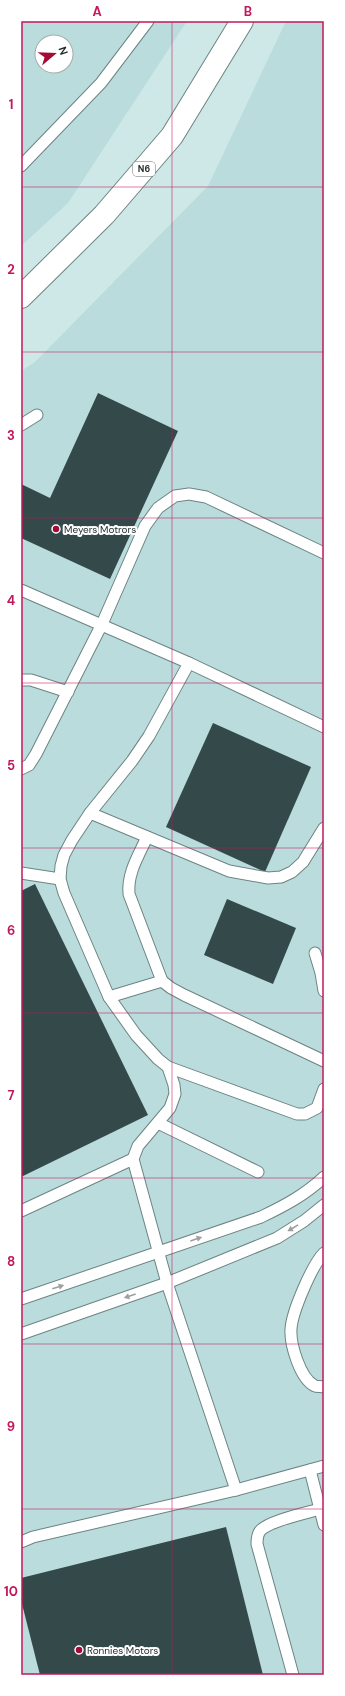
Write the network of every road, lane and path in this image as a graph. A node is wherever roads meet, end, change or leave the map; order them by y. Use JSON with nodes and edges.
{"nodes":[{"id":1,"x":148,"y":21,"type":"edge"},
{"id":2,"x":242,"y":21,"type":"edge"},
{"id":3,"x":21,"y":166,"type":"edge"},
{"id":4,"x":21,"y":297,"type":"edge"},
{"id":5,"x":37,"y":415,"type":"dead end"},
{"id":6,"x":21,"y":425,"type":"edge"},
{"id":7,"x":324,"y":553,"type":"edge"},
{"id":8,"x":21,"y":590,"type":"edge"},
{"id":9,"x":102,"y":624,"type":"junction"},
{"id":10,"x":189,"y":663,"type":"junction"},
{"id":11,"x":21,"y":680,"type":"edge"},
{"id":12,"x":68,"y":692,"type":"junction"},
{"id":13,"x":324,"y":727,"type":"edge"},
{"id":14,"x":21,"y":769,"type":"edge"},
{"id":15,"x":90,"y":813,"type":"junction"},
{"id":16,"x":324,"y":828,"type":"edge"},
{"id":17,"x":147,"y":837,"type":"junction"},
{"id":18,"x":21,"y":873,"type":"edge"},
{"id":19,"x":60,"y":879,"type":"junction"},
{"id":20,"x":315,"y":954,"type":"dead end"},
{"id":21,"x":162,"y":981,"type":"junction"},
{"id":22,"x":324,"y":991,"type":"edge"},
{"id":23,"x":109,"y":997,"type":"junction"},
{"id":24,"x":324,"y":1061,"type":"edge"},
{"id":25,"x":168,"y":1067,"type":"junction"},
{"id":26,"x":324,"y":1089,"type":"edge"},
{"id":27,"x":158,"y":1123,"type":"junction"},
{"id":28,"x":133,"y":1160,"type":"junction"},
{"id":29,"x":258,"y":1172,"type":"dead end"},
{"id":30,"x":324,"y":1177,"type":"edge"},
{"id":31,"x":324,"y":1205,"type":"edge"},
{"id":32,"x":21,"y":1211,"type":"edge"},
{"id":33,"x":159,"y":1252,"type":"junction"},
{"id":34,"x":324,"y":1253,"type":"edge"},
{"id":35,"x":167,"y":1283,"type":"junction"},
{"id":36,"x":21,"y":1299,"type":"edge"},
{"id":37,"x":21,"y":1334,"type":"edge"},
{"id":38,"x":324,"y":1387,"type":"edge"},
{"id":39,"x":324,"y":1466,"type":"edge"},
{"id":40,"x":310,"y":1470,"type":"junction"},
{"id":41,"x":236,"y":1490,"type":"junction"},
{"id":42,"x":320,"y":1509,"type":"junction"},
{"id":43,"x":324,"y":1525,"type":"edge"},
{"id":44,"x":21,"y":1542,"type":"edge"},
{"id":45,"x":293,"y":1675,"type":"edge"}],
"edges":[{"from":1,"to":3,"type":"lane"},
{"from":2,"to":4,"type":"highway","number":"N6"},
{"from":5,"to":6,"type":"lane"},
{"from":7,"to":9,"type":"lane"},
{"from":8,"to":9,"type":"lane"},
{"from":9,"to":10,"type":"lane"},
{"from":9,"to":12,"type":"lane"},
{"from":10,"to":13,"type":"lane"},
{"from":10,"to":15,"type":"lane"},
{"from":11,"to":12,"type":"lane"},
{"from":12,"to":14,"type":"lane"},
{"from":15,"to":17,"type":"lane"},
{"from":15,"to":19,"type":"lane"},
{"from":16,"to":17,"type":"lane"},
{"from":17,"to":21,"type":"lane"},
{"from":18,"to":19,"type":"lane"},
{"from":19,"to":23,"type":"lane"},
{"from":20,"to":22,"type":"lane"},
{"from":21,"to":23,"type":"lane"},
{"from":21,"to":24,"type":"lane"},
{"from":23,"to":25,"type":"lane"},
{"from":25,"to":26,"type":"lane"},
{"from":25,"to":27,"type":"lane"},
{"from":27,"to":28,"type":"lane"},
{"from":27,"to":29,"type":"lane"},
{"from":28,"to":32,"type":"lane"},
{"from":28,"to":33,"type":"lane"},
{"from":33,"to":30,"type":"lane","one_way":true},
{"from":31,"to":35,"type":"lane","one_way":true},
{"from":33,"to":35,"type":"lane"},
{"from":36,"to":33,"type":"lane","one_way":true},
{"from":34,"to":38,"type":"lane"},
{"from":35,"to":37,"type":"lane","one_way":true},
{"from":35,"to":41,"type":"lane"},
{"from":39,"to":40,"type":"lane"},
{"from":40,"to":41,"type":"lane"},
{"from":40,"to":42,"type":"lane"},
{"from":41,"to":44,"type":"lane"},
{"from":42,"to":43,"type":"lane"},
{"from":42,"to":45,"type":"lane"}]}
